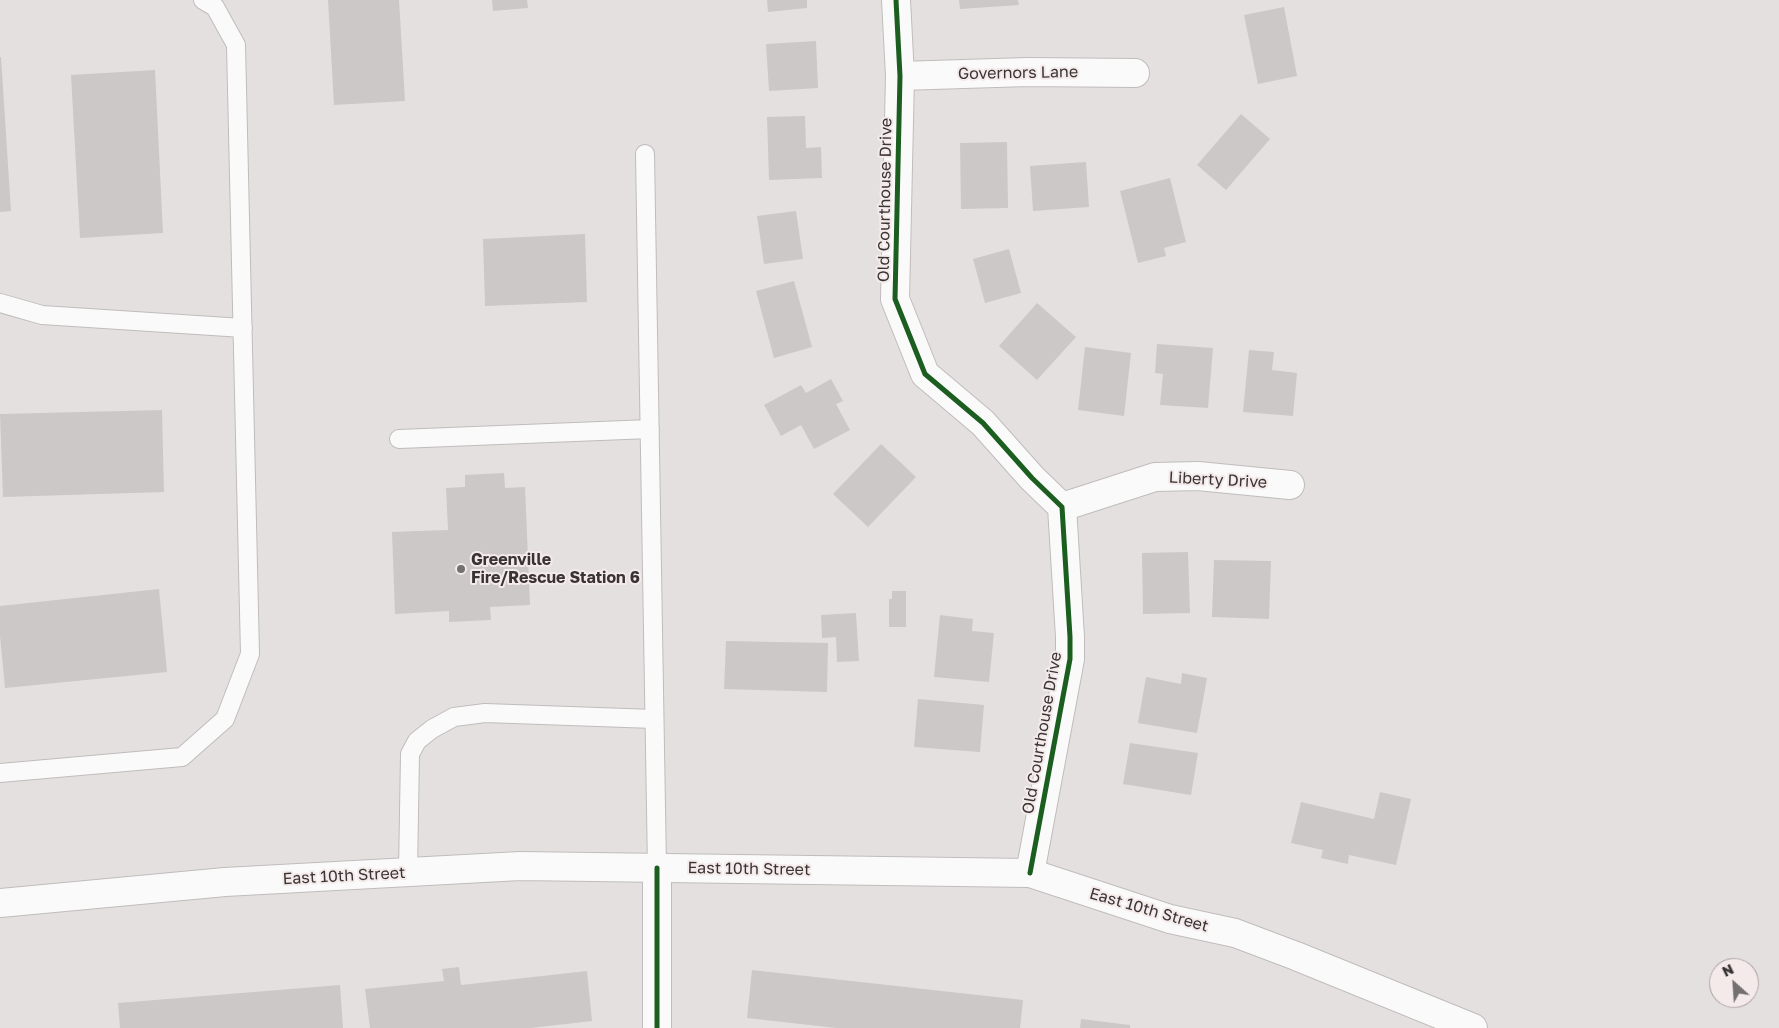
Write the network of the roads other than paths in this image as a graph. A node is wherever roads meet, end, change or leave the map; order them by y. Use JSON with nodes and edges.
{"nodes":[{"id":1,"x":203,"y":0,"type":"edge"},
{"id":2,"x":896,"y":0,"type":"edge"},
{"id":3,"x":1135,"y":73,"type":"dead end"},
{"id":4,"x":900,"y":76,"type":"junction"},
{"id":5,"x":645,"y":154,"type":"dead end"},
{"id":6,"x":0,"y":303,"type":"edge"},
{"id":7,"x":243,"y":328,"type":"junction"},
{"id":8,"x":650,"y":429,"type":"junction"},
{"id":9,"x":399,"y":439,"type":"dead end"},
{"id":10,"x":1290,"y":485,"type":"dead end"},
{"id":11,"x":1062,"y":507,"type":"junction"},
{"id":12,"x":654,"y":719,"type":"junction"},
{"id":13,"x":0,"y":773,"type":"edge"},
{"id":14,"x":657,"y":868,"type":"junction"},
{"id":15,"x":408,"y":872,"type":"junction"},
{"id":16,"x":1030,"y":873,"type":"junction"},
{"id":17,"x":0,"y":903,"type":"edge"},
{"id":18,"x":657,"y":1028,"type":"edge"},
{"id":19,"x":1473,"y":1028,"type":"edge"}],
"edges":[{"from":1,"to":7,"type":"lane"},
{"from":2,"to":4,"type":"street","name":"Old Courthouse Drive"},
{"from":3,"to":4,"type":"street","name":"Governors Lane"},
{"from":4,"to":11,"type":"street","name":"Old Courthouse Drive"},
{"from":5,"to":8,"type":"lane"},
{"from":6,"to":7,"type":"lane"},
{"from":7,"to":13,"type":"lane"},
{"from":8,"to":9,"type":"lane"},
{"from":8,"to":12,"type":"lane"},
{"from":10,"to":11,"type":"street","name":"Liberty Drive"},
{"from":11,"to":16,"type":"street","name":"Old Courthouse Drive"},
{"from":12,"to":14,"type":"lane"},
{"from":12,"to":15,"type":"lane"},
{"from":14,"to":15,"type":"street","name":"East 10th Street"},
{"from":14,"to":16,"type":"street","name":"East 10th Street"},
{"from":14,"to":18,"type":"street"},
{"from":15,"to":17,"type":"street","name":"East 10th Street"},
{"from":16,"to":19,"type":"street","name":"East 10th Street"}]}
